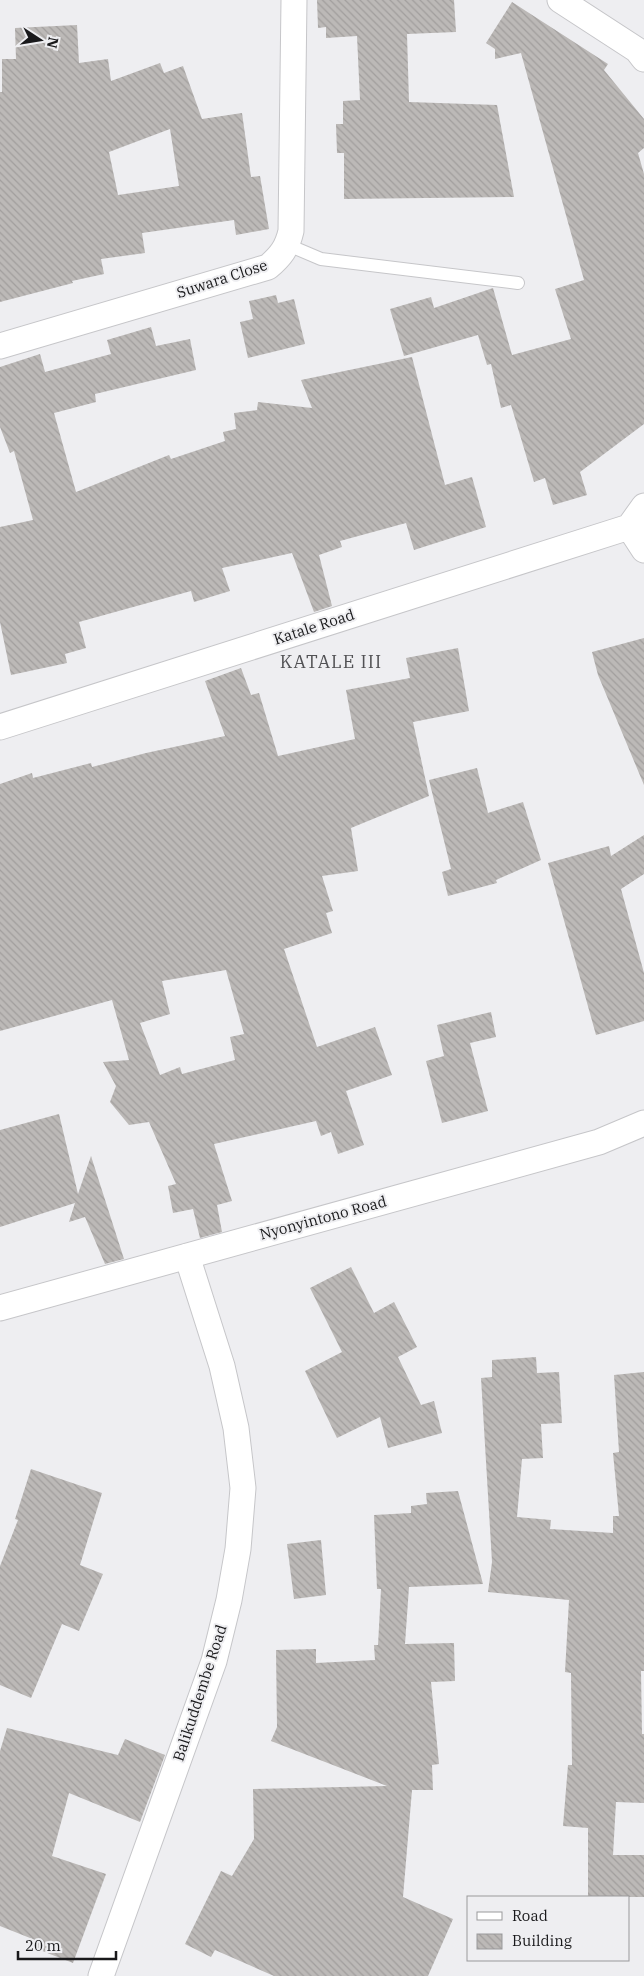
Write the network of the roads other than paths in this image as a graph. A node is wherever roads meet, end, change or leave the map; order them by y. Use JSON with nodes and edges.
{"nodes":[{"id":1,"x":294,"y":0,"type":"edge"},
{"id":2,"x":560,"y":0,"type":"edge"},
{"id":3,"x":644,"y":59,"type":"edge"},
{"id":4,"x":288,"y":245,"type":"junction"},
{"id":5,"x":518,"y":283,"type":"dead end"},
{"id":6,"x":0,"y":346,"type":"edge"},
{"id":7,"x":644,"y":506,"type":"edge"},
{"id":8,"x":629,"y":527,"type":"junction"},
{"id":9,"x":644,"y":550,"type":"edge"},
{"id":10,"x":0,"y":727,"type":"edge"},
{"id":11,"x":644,"y":1122,"type":"edge"},
{"id":12,"x":187,"y":1256,"type":"junction"},
{"id":13,"x":0,"y":1308,"type":"edge"},
{"id":14,"x":101,"y":1976,"type":"edge"}],
"edges":[{"from":1,"to":4,"type":"street"},
{"from":2,"to":3,"type":"street"},
{"from":4,"to":5,"type":"lane"},
{"from":4,"to":6,"type":"street","name":"Suwara Close"},
{"from":7,"to":8,"type":"street"},
{"from":8,"to":9,"type":"street"},
{"from":8,"to":10,"type":"street","name":"Katale Road"},
{"from":11,"to":12,"type":"street","name":"Nyonyintono Road"},
{"from":12,"to":13,"type":"street","name":"Nyonyintono Road"},
{"from":12,"to":14,"type":"street","name":"Balikuddembe Road"}]}
